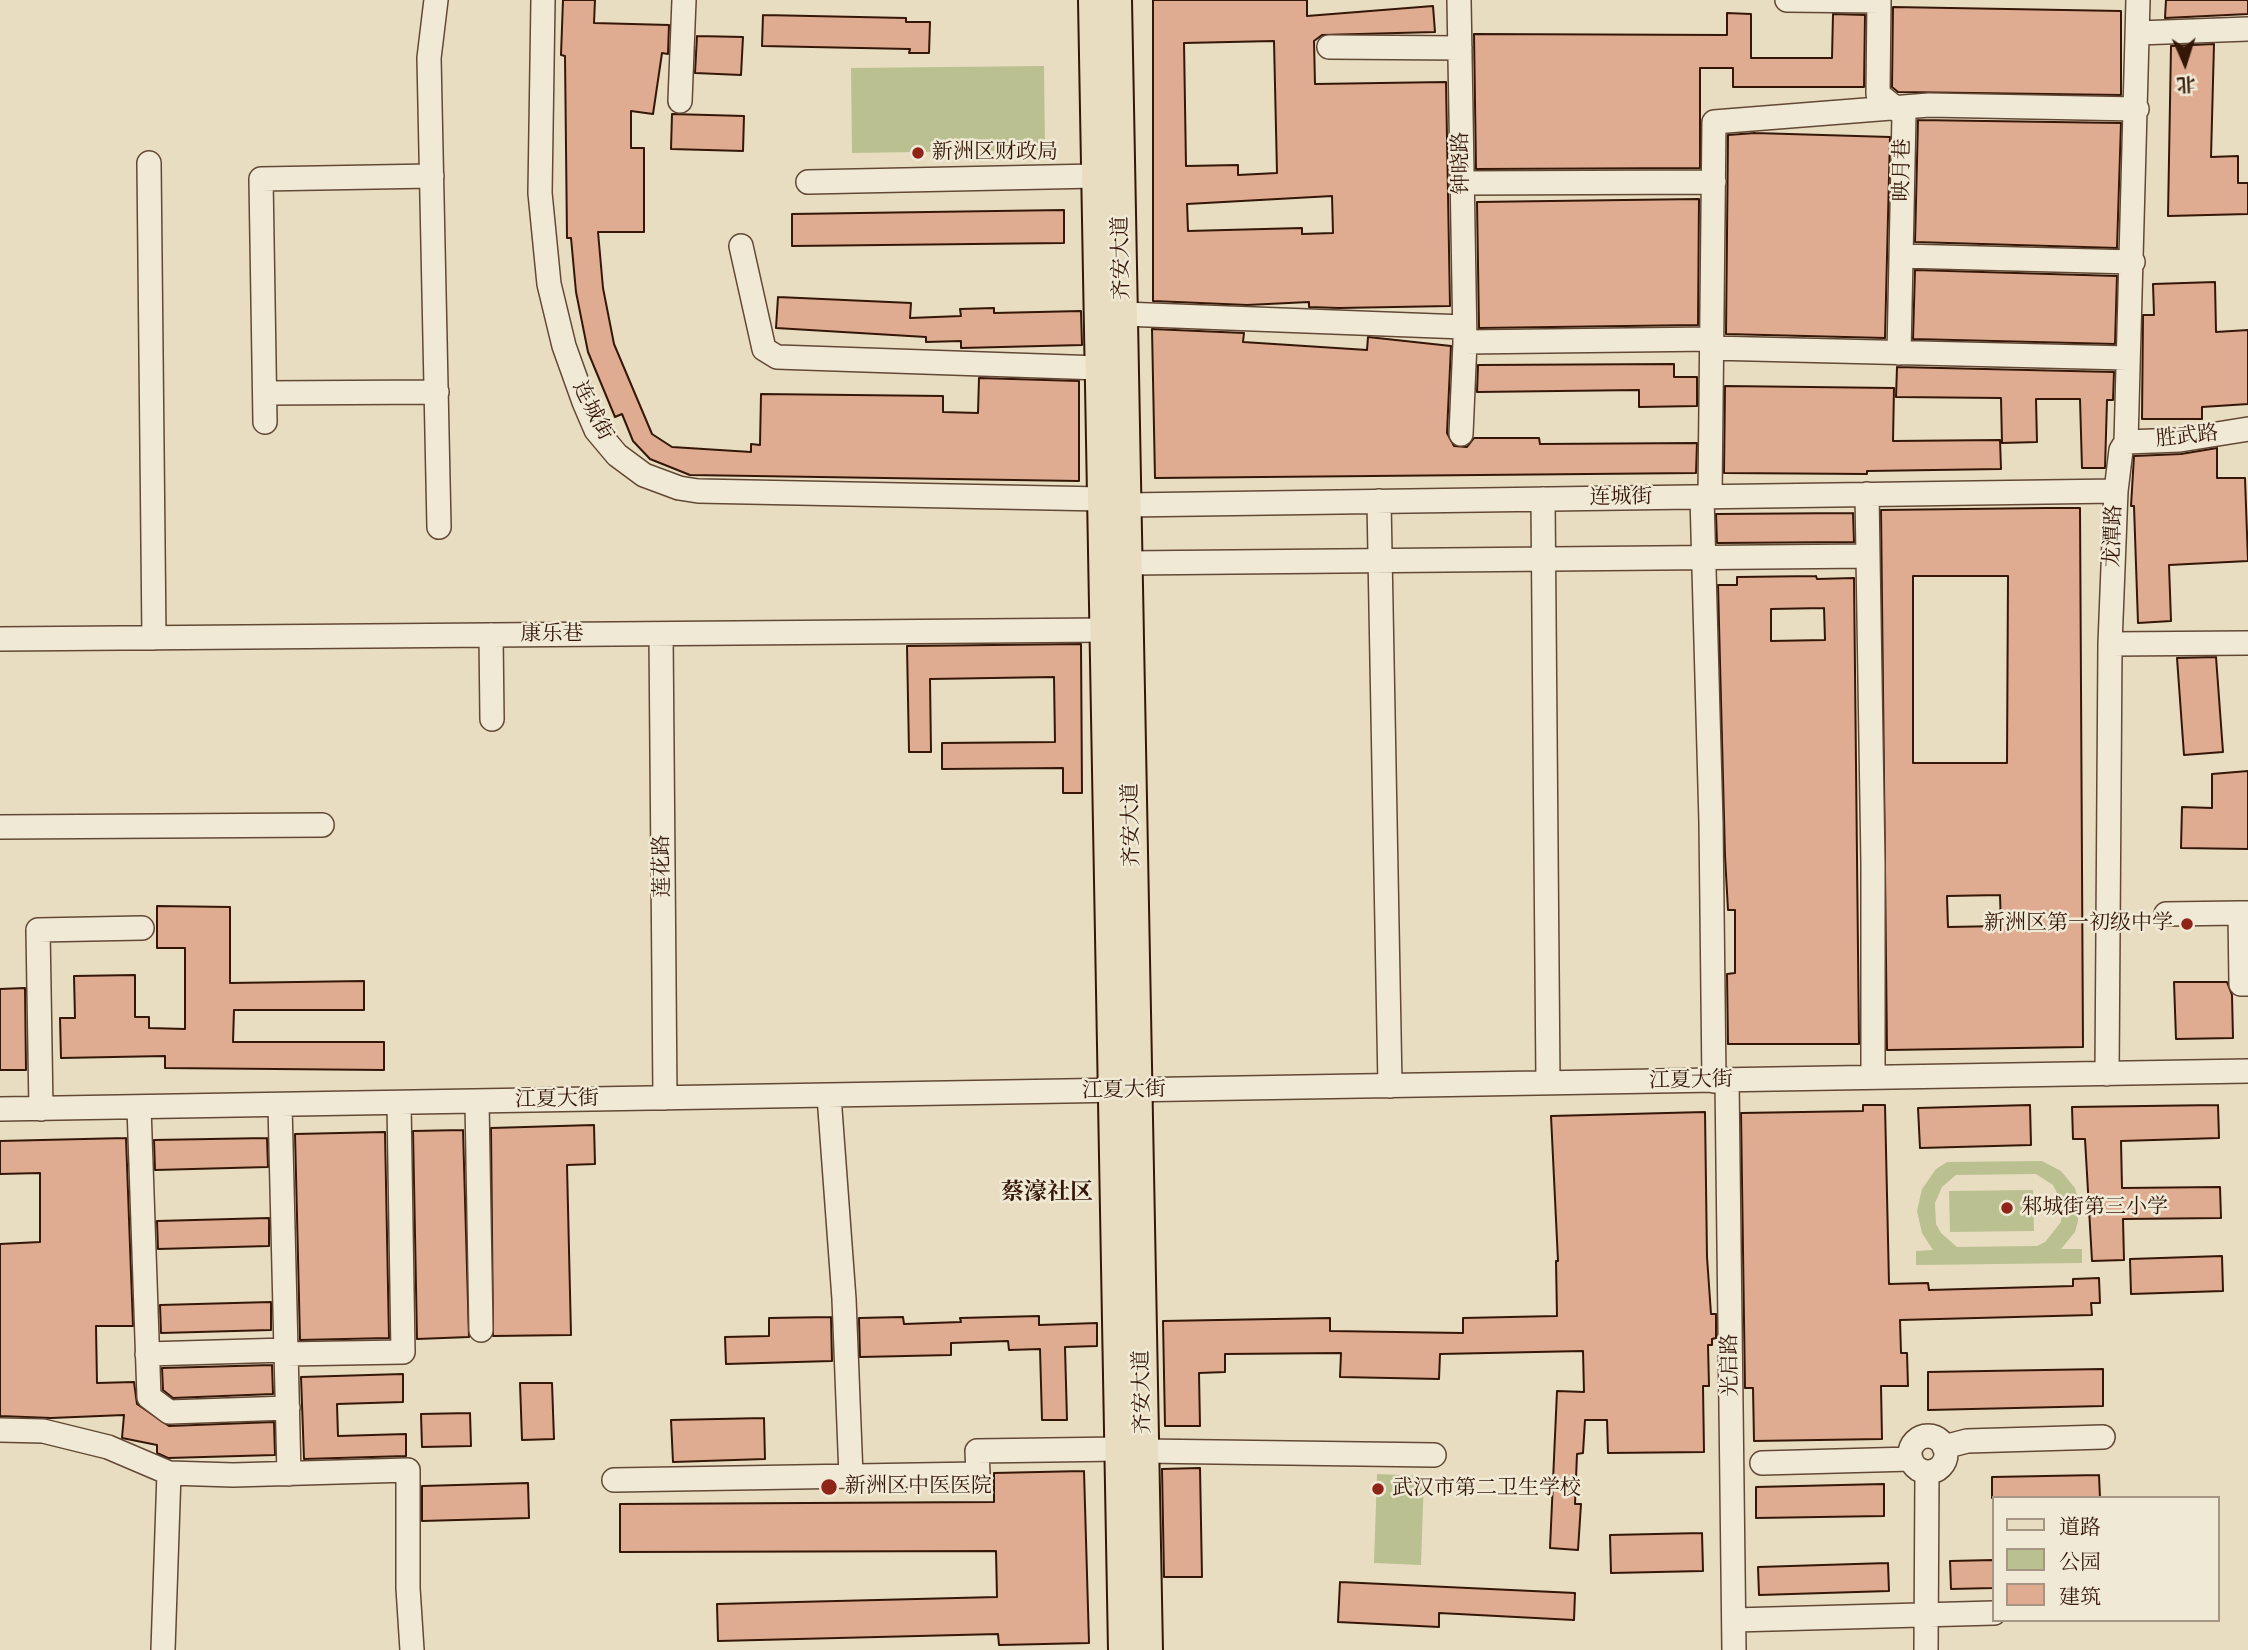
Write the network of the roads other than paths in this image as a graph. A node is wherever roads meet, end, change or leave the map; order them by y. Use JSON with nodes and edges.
{"nodes":[{"id":1,"x":436,"y":0,"type":"edge"},
{"id":2,"x":543,"y":0,"type":"edge"},
{"id":3,"x":684,"y":0,"type":"edge"},
{"id":4,"x":1093,"y":0,"type":"edge"},
{"id":5,"x":1117,"y":0,"type":"edge"},
{"id":6,"x":1459,"y":0,"type":"edge"},
{"id":7,"x":1787,"y":0,"type":"edge"},
{"id":8,"x":1879,"y":0,"type":"edge"},
{"id":9,"x":2138,"y":0,"type":"edge"},
{"id":10,"x":2248,"y":29,"type":"edge"},
{"id":11,"x":2138,"y":33,"type":"junction"},
{"id":12,"x":1329,"y":47,"type":"dead end"},
{"id":13,"x":1460,"y":48,"type":"junction"},
{"id":14,"x":680,"y":101,"type":"dead end"},
{"id":15,"x":1895,"y":108,"type":"junction"},
{"id":16,"x":2137,"y":109,"type":"junction"},
{"id":17,"x":149,"y":163,"type":"dead end"},
{"id":18,"x":432,"y":176,"type":"junction"},
{"id":19,"x":1096,"y":176,"type":"junction"},
{"id":20,"x":807,"y":182,"type":"dead end"},
{"id":21,"x":1714,"y":182,"type":"junction"},
{"id":22,"x":1462,"y":183,"type":"junction"},
{"id":23,"x":741,"y":246,"type":"dead end"},
{"id":24,"x":1901,"y":256,"type":"junction"},
{"id":25,"x":2133,"y":262,"type":"junction"},
{"id":26,"x":1123,"y":314,"type":"junction"},
{"id":27,"x":1464,"y":334,"type":"junction"},
{"id":28,"x":1712,"y":344,"type":"junction"},
{"id":29,"x":1899,"y":353,"type":"junction"},
{"id":30,"x":2127,"y":358,"type":"junction"},
{"id":31,"x":1100,"y":368,"type":"junction"},
{"id":32,"x":437,"y":392,"type":"junction"},
{"id":33,"x":265,"y":393,"type":"junction"},
{"id":34,"x":265,"y":422,"type":"dead end"},
{"id":35,"x":2248,"y":429,"type":"edge"},
{"id":36,"x":1461,"y":434,"type":"dead end"},
{"id":37,"x":2126,"y":442,"type":"junction"},
{"id":38,"x":2116,"y":491,"type":"junction"},
{"id":39,"x":1867,"y":495,"type":"junction"},
{"id":40,"x":1706,"y":497,"type":"junction"},
{"id":41,"x":1543,"y":499,"type":"junction"},
{"id":42,"x":1380,"y":501,"type":"junction"},
{"id":43,"x":1114,"y":502,"type":"junction"},
{"id":44,"x":439,"y":527,"type":"dead end"},
{"id":45,"x":1868,"y":556,"type":"junction"},
{"id":46,"x":1704,"y":557,"type":"junction"},
{"id":47,"x":1543,"y":559,"type":"junction"},
{"id":48,"x":1381,"y":560,"type":"junction"},
{"id":49,"x":1128,"y":563,"type":"junction"},
{"id":50,"x":1105,"y":630,"type":"junction"},
{"id":51,"x":661,"y":634,"type":"junction"},
{"id":52,"x":491,"y":635,"type":"junction"},
{"id":53,"x":154,"y":638,"type":"junction"},
{"id":54,"x":0,"y":639,"type":"edge"},
{"id":55,"x":2248,"y":643,"type":"edge"},
{"id":56,"x":2110,"y":644,"type":"junction"},
{"id":57,"x":492,"y":719,"type":"dead end"},
{"id":58,"x":322,"y":825,"type":"dead end"},
{"id":59,"x":0,"y":827,"type":"edge"},
{"id":60,"x":2244,"y":913,"type":"edge"},
{"id":61,"x":2166,"y":914,"type":"dead end"},
{"id":62,"x":142,"y":928,"type":"dead end"},
{"id":63,"x":2248,"y":984,"type":"edge"},
{"id":64,"x":2248,"y":1072,"type":"edge"},
{"id":65,"x":2108,"y":1074,"type":"junction"},
{"id":66,"x":1873,"y":1077,"type":"junction"},
{"id":67,"x":1721,"y":1080,"type":"junction"},
{"id":68,"x":1548,"y":1083,"type":"junction"},
{"id":69,"x":1390,"y":1086,"type":"junction"},
{"id":70,"x":1125,"y":1091,"type":"junction"},
{"id":71,"x":829,"y":1096,"type":"junction"},
{"id":72,"x":665,"y":1098,"type":"junction"},
{"id":73,"x":477,"y":1101,"type":"junction"},
{"id":74,"x":399,"y":1103,"type":"junction"},
{"id":75,"x":280,"y":1105,"type":"junction"},
{"id":76,"x":139,"y":1107,"type":"junction"},
{"id":77,"x":0,"y":1109,"type":"edge"},
{"id":78,"x":41,"y":1109,"type":"junction"},
{"id":79,"x":481,"y":1330,"type":"dead end"},
{"id":80,"x":286,"y":1352,"type":"junction"},
{"id":81,"x":148,"y":1354,"type":"junction"},
{"id":82,"x":288,"y":1408,"type":"junction"},
{"id":83,"x":0,"y":1430,"type":"edge"},
{"id":84,"x":2103,"y":1437,"type":"dead end"},
{"id":85,"x":1132,"y":1450,"type":"junction"},
{"id":86,"x":1434,"y":1455,"type":"dead end"},
{"id":87,"x":1762,"y":1463,"type":"dead end"},
{"id":88,"x":1919,"y":1466,"type":"junction"},
{"id":89,"x":169,"y":1473,"type":"junction"},
{"id":90,"x":289,"y":1474,"type":"junction"},
{"id":91,"x":851,"y":1476,"type":"junction"},
{"id":92,"x":614,"y":1480,"type":"dead end"},
{"id":93,"x":1993,"y":1613,"type":"edge"},
{"id":94,"x":1927,"y":1615,"type":"junction"},
{"id":95,"x":1734,"y":1620,"type":"junction"},
{"id":96,"x":163,"y":1650,"type":"edge"},
{"id":97,"x":412,"y":1650,"type":"edge"},
{"id":98,"x":1124,"y":1650,"type":"edge"},
{"id":99,"x":1148,"y":1650,"type":"edge"},
{"id":100,"x":1734,"y":1650,"type":"edge"},
{"id":101,"x":1926,"y":1650,"type":"edge"}],
"edges":[{"from":1,"to":18,"type":"street"},
{"from":2,"to":43,"type":"street","name":"连城街"},
{"from":3,"to":14,"type":"street"},
{"from":4,"to":19,"type":"main road","name":"齐安大道"},
{"from":5,"to":26,"type":"main road","name":"齐安大道"},
{"from":6,"to":13,"type":"street","name":"钟晓路"},
{"from":7,"to":8,"type":"street"},
{"from":8,"to":15,"type":"street","name":"映月巷"},
{"from":9,"to":11,"type":"street","name":"龙潭路"},
{"from":10,"to":11,"type":"street"},
{"from":11,"to":16,"type":"street","name":"龙潭路"},
{"from":12,"to":13,"type":"street"},
{"from":13,"to":22,"type":"street","name":"钟晓路"},
{"from":15,"to":16,"type":"street"},
{"from":15,"to":21,"type":"street","name":"光启路"},
{"from":15,"to":24,"type":"street","name":"映月巷"},
{"from":16,"to":25,"type":"street","name":"龙潭路"},
{"from":17,"to":53,"type":"street"},
{"from":18,"to":32,"type":"street"},
{"from":18,"to":33,"type":"street"},
{"from":19,"to":20,"type":"street"},
{"from":19,"to":31,"type":"main road","name":"齐安大道"},
{"from":21,"to":22,"type":"street"},
{"from":21,"to":28,"type":"street","name":"光启路"},
{"from":22,"to":27,"type":"street","name":"钟晓路"},
{"from":23,"to":31,"type":"street"},
{"from":24,"to":25,"type":"street"},
{"from":24,"to":29,"type":"street","name":"映月巷"},
{"from":25,"to":30,"type":"street","name":"龙潭路"},
{"from":26,"to":27,"type":"street"},
{"from":26,"to":43,"type":"main road","name":"齐安大道"},
{"from":27,"to":28,"type":"street"},
{"from":27,"to":36,"type":"street","name":"钟晓路"},
{"from":28,"to":29,"type":"street"},
{"from":28,"to":40,"type":"street","name":"光启路"},
{"from":29,"to":30,"type":"street"},
{"from":30,"to":37,"type":"street","name":"龙潭路"},
{"from":31,"to":43,"type":"main road","name":"齐安大道"},
{"from":32,"to":33,"type":"street"},
{"from":32,"to":44,"type":"street"},
{"from":33,"to":34,"type":"street"},
{"from":35,"to":37,"type":"street","name":"胜武路"},
{"from":37,"to":38,"type":"street","name":"龙潭路"},
{"from":38,"to":39,"type":"street","name":"连城街"},
{"from":38,"to":56,"type":"street","name":"龙潭路"},
{"from":39,"to":40,"type":"street","name":"连城街"},
{"from":39,"to":45,"type":"street"},
{"from":40,"to":41,"type":"street","name":"连城街"},
{"from":40,"to":46,"type":"street","name":"光启路"},
{"from":41,"to":42,"type":"street","name":"连城街"},
{"from":41,"to":47,"type":"street"},
{"from":42,"to":43,"type":"street","name":"连城街"},
{"from":42,"to":48,"type":"street"},
{"from":43,"to":49,"type":"main road","name":"齐安大道"},
{"from":43,"to":50,"type":"main road","name":"齐安大道"},
{"from":45,"to":46,"type":"street"},
{"from":45,"to":66,"type":"street"},
{"from":46,"to":47,"type":"street"},
{"from":46,"to":67,"type":"street","name":"光启路"},
{"from":47,"to":48,"type":"street"},
{"from":47,"to":68,"type":"street"},
{"from":48,"to":49,"type":"street"},
{"from":48,"to":69,"type":"street"},
{"from":49,"to":70,"type":"main road","name":"齐安大道"},
{"from":50,"to":51,"type":"street","name":"康乐巷"},
{"from":50,"to":70,"type":"main road","name":"齐安大道"},
{"from":51,"to":52,"type":"street","name":"康乐巷"},
{"from":51,"to":72,"type":"street","name":"莲花路"},
{"from":52,"to":53,"type":"street","name":"康乐巷"},
{"from":52,"to":57,"type":"street"},
{"from":53,"to":54,"type":"street","name":"康乐巷"},
{"from":55,"to":56,"type":"street"},
{"from":56,"to":65,"type":"street","name":"龙潭路"},
{"from":58,"to":59,"type":"street"},
{"from":60,"to":61,"type":"street"},
{"from":60,"to":63,"type":"street"},
{"from":62,"to":78,"type":"street"},
{"from":64,"to":65,"type":"street","name":"江夏大街"},
{"from":65,"to":66,"type":"street","name":"江夏大街"},
{"from":66,"to":67,"type":"street","name":"江夏大街"},
{"from":67,"to":68,"type":"street","name":"江夏大街"},
{"from":67,"to":95,"type":"street","name":"光启路"},
{"from":68,"to":69,"type":"street","name":"江夏大街"},
{"from":69,"to":70,"type":"street","name":"江夏大街"},
{"from":70,"to":71,"type":"street","name":"江夏大街"},
{"from":70,"to":85,"type":"main road","name":"齐安大道"},
{"from":71,"to":72,"type":"street","name":"江夏大街"},
{"from":71,"to":91,"type":"street"},
{"from":72,"to":73,"type":"street","name":"江夏大街"},
{"from":73,"to":74,"type":"street","name":"江夏大街"},
{"from":73,"to":79,"type":"street"},
{"from":74,"to":75,"type":"street","name":"江夏大街"},
{"from":74,"to":80,"type":"street"},
{"from":75,"to":76,"type":"street","name":"江夏大街"},
{"from":75,"to":80,"type":"street"},
{"from":76,"to":78,"type":"street","name":"江夏大街"},
{"from":76,"to":81,"type":"street"},
{"from":77,"to":78,"type":"street","name":"江夏大街"},
{"from":80,"to":81,"type":"street"},
{"from":80,"to":82,"type":"street"},
{"from":81,"to":82,"type":"street"},
{"from":82,"to":90,"type":"street"},
{"from":83,"to":89,"type":"street"},
{"from":84,"to":88,"type":"street"},
{"from":85,"to":86,"type":"street"},
{"from":85,"to":91,"type":"street"},
{"from":85,"to":98,"type":"main road","name":"齐安大道"},
{"from":85,"to":99,"type":"main road","name":"齐安大道"},
{"from":87,"to":88,"type":"street"},
{"from":88,"to":94,"type":"street"},
{"from":89,"to":90,"type":"street"},
{"from":89,"to":96,"type":"street"},
{"from":90,"to":97,"type":"street"},
{"from":91,"to":92,"type":"street"},
{"from":93,"to":94,"type":"street"},
{"from":94,"to":95,"type":"street"},
{"from":94,"to":101,"type":"street"},
{"from":95,"to":100,"type":"street","name":"光启路"}]}
